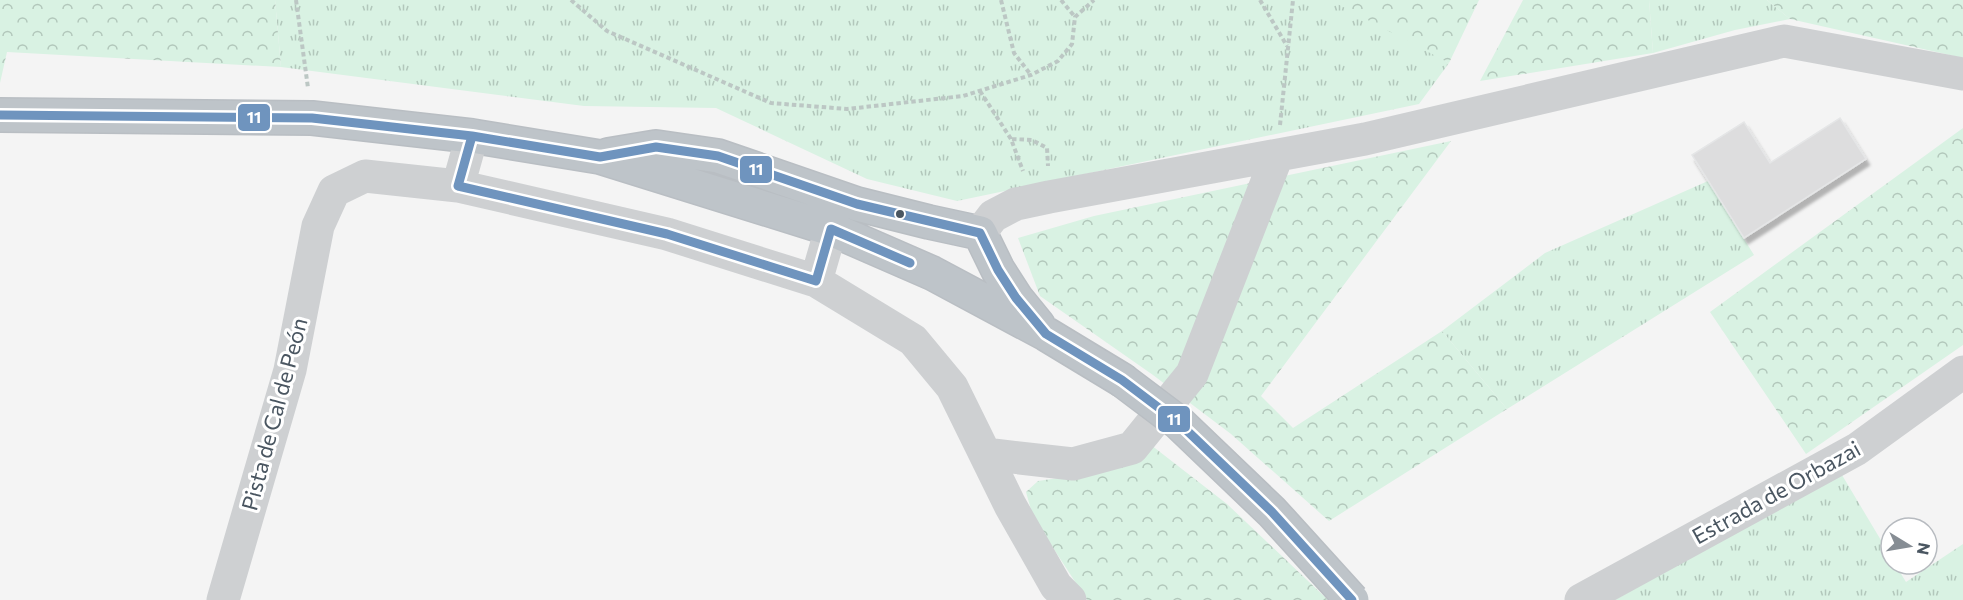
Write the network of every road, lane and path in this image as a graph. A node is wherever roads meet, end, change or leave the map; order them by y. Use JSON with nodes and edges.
{"nodes":[{"id":1,"x":296,"y":0,"type":"edge"},
{"id":2,"x":571,"y":0,"type":"edge"},
{"id":3,"x":1001,"y":0,"type":"edge"},
{"id":4,"x":1061,"y":0,"type":"edge"},
{"id":5,"x":1094,"y":0,"type":"edge"},
{"id":6,"x":1260,"y":0,"type":"edge"},
{"id":7,"x":1293,"y":0,"type":"edge"},
{"id":8,"x":1074,"y":17,"type":"junction"},
{"id":9,"x":1288,"y":47,"type":"junction"},
{"id":10,"x":1963,"y":74,"type":"edge"},
{"id":11,"x":1031,"y":75,"type":"junction"},
{"id":12,"x":980,"y":91,"type":"junction"},
{"id":13,"x":0,"y":115,"type":"edge"},
{"id":14,"x":312,"y":118,"type":"junction"},
{"id":15,"x":472,"y":136,"type":"junction"},
{"id":16,"x":1011,"y":139,"type":"junction"},
{"id":17,"x":1277,"y":156,"type":"junction"},
{"id":18,"x":600,"y":157,"type":"junction"},
{"id":19,"x":458,"y":186,"type":"junction"},
{"id":20,"x":1049,"y":197,"type":"junction"},
{"id":21,"x":1016,"y":204,"type":"junction"},
{"id":22,"x":831,"y":228,"type":"junction"},
{"id":23,"x":980,"y":233,"type":"junction"},
{"id":24,"x":816,"y":281,"type":"junction"},
{"id":25,"x":1046,"y":334,"type":"junction"},
{"id":26,"x":1963,"y":372,"type":"edge"},
{"id":27,"x":985,"y":454,"type":"junction"},
{"id":28,"x":223,"y":600,"type":"edge"},
{"id":29,"x":1070,"y":600,"type":"edge"},
{"id":30,"x":1352,"y":600,"type":"edge"},
{"id":31,"x":1581,"y":600,"type":"edge"}],
"edges":[{"from":1,"to":14,"type":"path"},
{"from":2,"to":12,"type":"path"},
{"from":3,"to":11,"type":"path"},
{"from":4,"to":8,"type":"path"},
{"from":5,"to":8,"type":"path"},
{"from":6,"to":9,"type":"path"},
{"from":7,"to":9,"type":"path"},
{"from":8,"to":11,"type":"path"},
{"from":9,"to":17,"type":"path"},
{"from":10,"to":17,"type":"street"},
{"from":11,"to":12,"type":"path"},
{"from":12,"to":16,"type":"path"},
{"from":13,"to":14,"type":"highway"},
{"from":14,"to":15,"type":"highway"},
{"from":15,"to":18,"type":"highway"},
{"from":15,"to":19,"type":"street"},
{"from":16,"to":20,"type":"path"},
{"from":16,"to":21,"type":"path"},
{"from":17,"to":20,"type":"street"},
{"from":17,"to":27,"type":"street"},
{"from":18,"to":22,"type":"highway"},
{"from":18,"to":23,"type":"highway"},
{"from":19,"to":24,"type":"street","name":"Pista de Cal de Peón"},
{"from":19,"to":28,"type":"street","name":"Pista de Cal de Peón"},
{"from":20,"to":21,"type":"street"},
{"from":21,"to":23,"type":"street"},
{"from":22,"to":24,"type":"street"},
{"from":22,"to":25,"type":"highway"},
{"from":23,"to":25,"type":"highway"},
{"from":24,"to":27,"type":"street","name":"Pista de Cal de Peón"},
{"from":25,"to":30,"type":"highway","bridge":true},
{"from":26,"to":31,"type":"street","name":"Estrada de Orbazai"},
{"from":27,"to":29,"type":"street","name":"Pista de Cal de Peón"}]}
